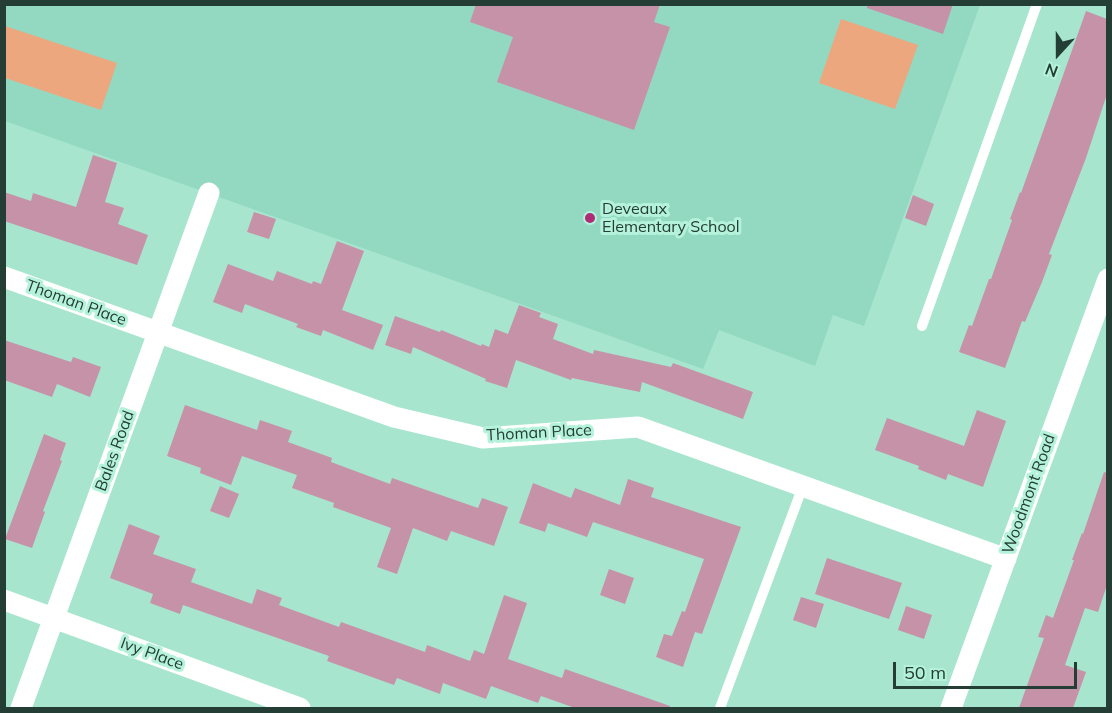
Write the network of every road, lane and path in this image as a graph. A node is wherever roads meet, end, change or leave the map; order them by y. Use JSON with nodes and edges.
{"nodes":[{"id":1,"x":1037,"y":4,"type":"edge"},
{"id":2,"x":209,"y":193,"type":"dead end"},
{"id":3,"x":4,"y":277,"type":"edge"},
{"id":4,"x":1107,"y":279,"type":"edge"},
{"id":5,"x":922,"y":326,"type":"dead end"},
{"id":6,"x":159,"y":332,"type":"junction"},
{"id":7,"x":803,"y":486,"type":"junction"},
{"id":8,"x":1006,"y":559,"type":"junction"},
{"id":9,"x":4,"y":600,"type":"edge"},
{"id":10,"x":53,"y":618,"type":"junction"},
{"id":11,"x":21,"y":708,"type":"edge"},
{"id":12,"x":300,"y":708,"type":"edge"},
{"id":13,"x":720,"y":708,"type":"edge"},
{"id":14,"x":951,"y":708,"type":"edge"}],
"edges":[{"from":1,"to":5,"type":"lane"},
{"from":2,"to":6,"type":"street","name":"Bales Road"},
{"from":3,"to":6,"type":"street","name":"Thoman Place"},
{"from":4,"to":8,"type":"street","name":"Woodmont Road"},
{"from":6,"to":7,"type":"street","name":"Thoman Place"},
{"from":6,"to":10,"type":"street","name":"Bales Road"},
{"from":7,"to":8,"type":"street","name":"Thoman Place"},
{"from":7,"to":13,"type":"lane"},
{"from":8,"to":14,"type":"street","name":"Woodmont Road"},
{"from":9,"to":10,"type":"street","name":"Ivy Place"},
{"from":10,"to":11,"type":"street","name":"Bales Road"},
{"from":10,"to":12,"type":"street","name":"Ivy Place"}]}
